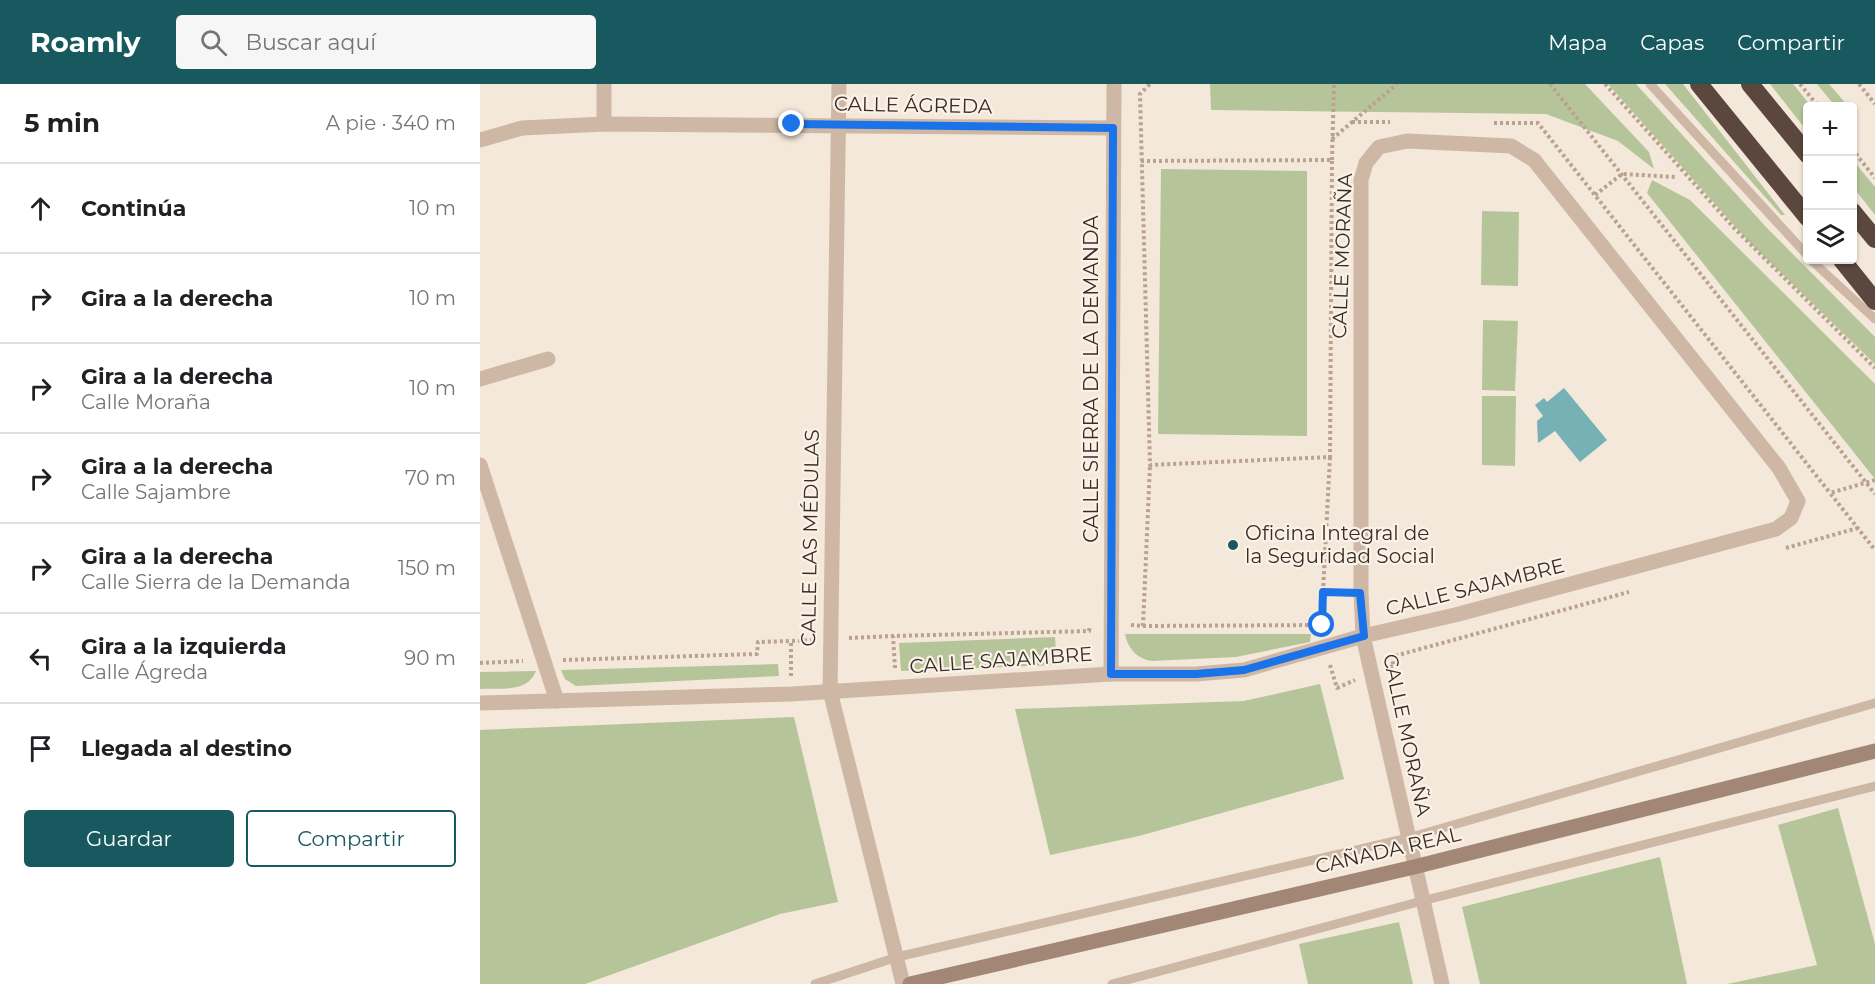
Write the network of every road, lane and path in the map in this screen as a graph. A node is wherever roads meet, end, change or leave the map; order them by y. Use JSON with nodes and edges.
{"nodes":[{"id":1,"x":604,"y":84,"type":"edge"},
{"id":2,"x":839,"y":84,"type":"edge"},
{"id":3,"x":1114,"y":84,"type":"edge"},
{"id":4,"x":1150,"y":84,"type":"edge"},
{"id":5,"x":1334,"y":84,"type":"edge"},
{"id":6,"x":1397,"y":84,"type":"edge"},
{"id":7,"x":1550,"y":84,"type":"edge"},
{"id":8,"x":1605,"y":84,"type":"edge"},
{"id":9,"x":1650,"y":84,"type":"edge"},
{"id":10,"x":1699,"y":84,"type":"edge"},
{"id":11,"x":1750,"y":84,"type":"edge"},
{"id":12,"x":1800,"y":84,"type":"edge"},
{"id":13,"x":1859,"y":84,"type":"edge"},
{"id":14,"x":1815,"y":102,"type":"edge"},
{"id":15,"x":1875,"y":104,"type":"edge"},
{"id":16,"x":604,"y":124,"type":"junction"},
{"id":17,"x":838,"y":125,"type":"junction"},
{"id":18,"x":1113,"y":128,"type":"junction"},
{"id":19,"x":1332,"y":139,"type":"junction"},
{"id":20,"x":480,"y":140,"type":"edge"},
{"id":21,"x":1803,"y":149,"type":"edge"},
{"id":22,"x":1857,"y":155,"type":"edge"},
{"id":23,"x":1332,"y":160,"type":"junction"},
{"id":24,"x":1142,"y":161,"type":"junction"},
{"id":25,"x":1622,"y":174,"type":"junction"},
{"id":26,"x":1675,"y":177,"type":"dead end"},
{"id":27,"x":1875,"y":178,"type":"edge"},
{"id":28,"x":1595,"y":195,"type":"dead end"},
{"id":29,"x":1803,"y":212,"type":"edge"},
{"id":30,"x":1857,"y":217,"type":"edge"},
{"id":31,"x":1875,"y":239,"type":"edge"},
{"id":32,"x":1803,"y":251,"type":"edge"},
{"id":33,"x":1815,"y":264,"type":"edge"},
{"id":34,"x":1845,"y":264,"type":"edge"},
{"id":35,"x":1875,"y":301,"type":"edge"},
{"id":36,"x":1875,"y":319,"type":"edge"},
{"id":37,"x":548,"y":359,"type":"dead end"},
{"id":38,"x":1875,"y":368,"type":"edge"},
{"id":39,"x":480,"y":379,"type":"edge"},
{"id":40,"x":1330,"y":457,"type":"junction"},
{"id":41,"x":480,"y":465,"type":"edge"},
{"id":42,"x":1150,"y":465,"type":"junction"},
{"id":43,"x":1875,"y":480,"type":"edge"},
{"id":44,"x":1867,"y":483,"type":"junction"},
{"id":45,"x":1875,"y":494,"type":"edge"},
{"id":46,"x":1791,"y":518,"type":"joint"},
{"id":47,"x":1858,"y":528,"type":"junction"},
{"id":48,"x":1778,"y":550,"type":"dead end"},
{"id":49,"x":1875,"y":550,"type":"edge"},
{"id":50,"x":1630,"y":591,"type":"dead end"},
{"id":51,"x":1323,"y":592,"type":"junction"},
{"id":52,"x":1360,"y":593,"type":"junction"},
{"id":53,"x":1111,"y":625,"type":"junction"},
{"id":54,"x":1322,"y":625,"type":"dead end"},
{"id":55,"x":1364,"y":636,"type":"junction"},
{"id":56,"x":791,"y":641,"type":"dead end"},
{"id":57,"x":544,"y":661,"type":"junction"},
{"id":58,"x":480,"y":663,"type":"edge"},
{"id":59,"x":1372,"y":672,"type":"junction"},
{"id":60,"x":1111,"y":674,"type":"junction"},
{"id":61,"x":896,"y":688,"type":"junction"},
{"id":62,"x":830,"y":691,"type":"junction"},
{"id":63,"x":557,"y":700,"type":"junction"},
{"id":64,"x":480,"y":703,"type":"edge"},
{"id":65,"x":1875,"y":703,"type":"edge"},
{"id":66,"x":1875,"y":751,"type":"edge"},
{"id":67,"x":1875,"y":786,"type":"edge"},
{"id":68,"x":1408,"y":838,"type":"junction"},
{"id":69,"x":1414,"y":867,"type":"junction"},
{"id":70,"x":1422,"y":901,"type":"junction"},
{"id":71,"x":897,"y":957,"type":"junction"},
{"id":72,"x":815,"y":984,"type":"edge"},
{"id":73,"x":903,"y":984,"type":"edge"},
{"id":74,"x":910,"y":984,"type":"edge"},
{"id":75,"x":1112,"y":984,"type":"edge"},
{"id":76,"x":1442,"y":984,"type":"edge"}],
"edges":[{"from":1,"to":16,"type":"street"},
{"from":2,"to":17,"type":"street","name":"CALLE LAS MÉDULAS"},
{"from":3,"to":18,"type":"street","name":"CALLE SIERRA DE LA DEMANDA"},
{"from":4,"to":24,"type":"path"},
{"from":5,"to":19,"type":"path"},
{"from":6,"to":19,"type":"path"},
{"from":7,"to":25,"type":"path"},
{"from":8,"to":38,"type":"path"},
{"from":9,"to":32,"type":"lane"},
{"from":10,"to":29,"type":"highway"},
{"from":11,"to":21,"type":"highway"},
{"from":12,"to":14,"type":"path"},
{"from":13,"to":15,"type":"path"},
{"from":16,"to":17,"type":"street","name":"CALLE ÁGREDA"},
{"from":16,"to":20,"type":"street","name":"CALLE ÁGREDA"},
{"from":17,"to":18,"type":"street","name":"CALLE ÁGREDA"},
{"from":17,"to":62,"type":"street","name":"CALLE LAS MÉDULAS"},
{"from":18,"to":53,"type":"street","name":"CALLE SIERRA DE LA DEMANDA"},
{"from":19,"to":23,"type":"path"},
{"from":22,"to":27,"type":"path"},
{"from":23,"to":24,"type":"path"},
{"from":23,"to":40,"type":"path"},
{"from":24,"to":42,"type":"path"},
{"from":25,"to":26,"type":"path"},
{"from":25,"to":28,"type":"path"},
{"from":25,"to":44,"type":"path"},
{"from":30,"to":31,"type":"highway"},
{"from":33,"to":36,"type":"lane"},
{"from":34,"to":35,"type":"highway"},
{"from":37,"to":39,"type":"street"},
{"from":40,"to":42,"type":"path"},
{"from":40,"to":51,"type":"path"},
{"from":41,"to":57,"type":"street"},
{"from":42,"to":53,"type":"path"},
{"from":43,"to":44,"type":"path"},
{"from":44,"to":45,"type":"path"},
{"from":44,"to":47,"type":"path"},
{"from":46,"to":52,"type":"street","name":"CALLE MORAÑA"},
{"from":46,"to":55,"type":"street","name":"CALLE SAJAMBRE"},
{"from":47,"to":48,"type":"path"},
{"from":47,"to":49,"type":"path"},
{"from":50,"to":59,"type":"path"},
{"from":51,"to":52,"type":"path"},
{"from":51,"to":54,"type":"path"},
{"from":52,"to":55,"type":"street","name":"CALLE MORAÑA"},
{"from":53,"to":60,"type":"street","name":"CALLE SIERRA DE LA DEMANDA"},
{"from":53,"to":61,"type":"path"},
{"from":55,"to":59,"type":"street","name":"CALLE MORAÑA"},
{"from":55,"to":60,"type":"street","name":"CALLE SAJAMBRE"},
{"from":56,"to":57,"type":"path"},
{"from":57,"to":58,"type":"path"},
{"from":57,"to":63,"type":"street"},
{"from":59,"to":68,"type":"street","name":"CALLE MORAÑA"},
{"from":60,"to":61,"type":"street","name":"CALLE SAJAMBRE"},
{"from":61,"to":62,"type":"street","name":"CALLE SAJAMBRE"},
{"from":62,"to":63,"type":"street","name":"CALLE SAJAMBRE"},
{"from":62,"to":71,"type":"street","name":"CALLE LAS MÉDULAS"},
{"from":63,"to":64,"type":"street","name":"CALLE SAJAMBRE"},
{"from":65,"to":68,"type":"lane"},
{"from":66,"to":69,"type":"street","name":"CAÑADA REAL"},
{"from":67,"to":70,"type":"lane"},
{"from":68,"to":69,"type":"street","name":"CALLE MORAÑA"},
{"from":68,"to":71,"type":"lane"},
{"from":69,"to":70,"type":"street","name":"CALLE MORAÑA"},
{"from":69,"to":74,"type":"street","name":"CAÑADA REAL"},
{"from":70,"to":75,"type":"lane"},
{"from":70,"to":76,"type":"street","name":"CALLE MORAÑA"},
{"from":71,"to":72,"type":"lane"},
{"from":71,"to":73,"type":"street","name":"CALLE LAS MÉDULAS"}]}
